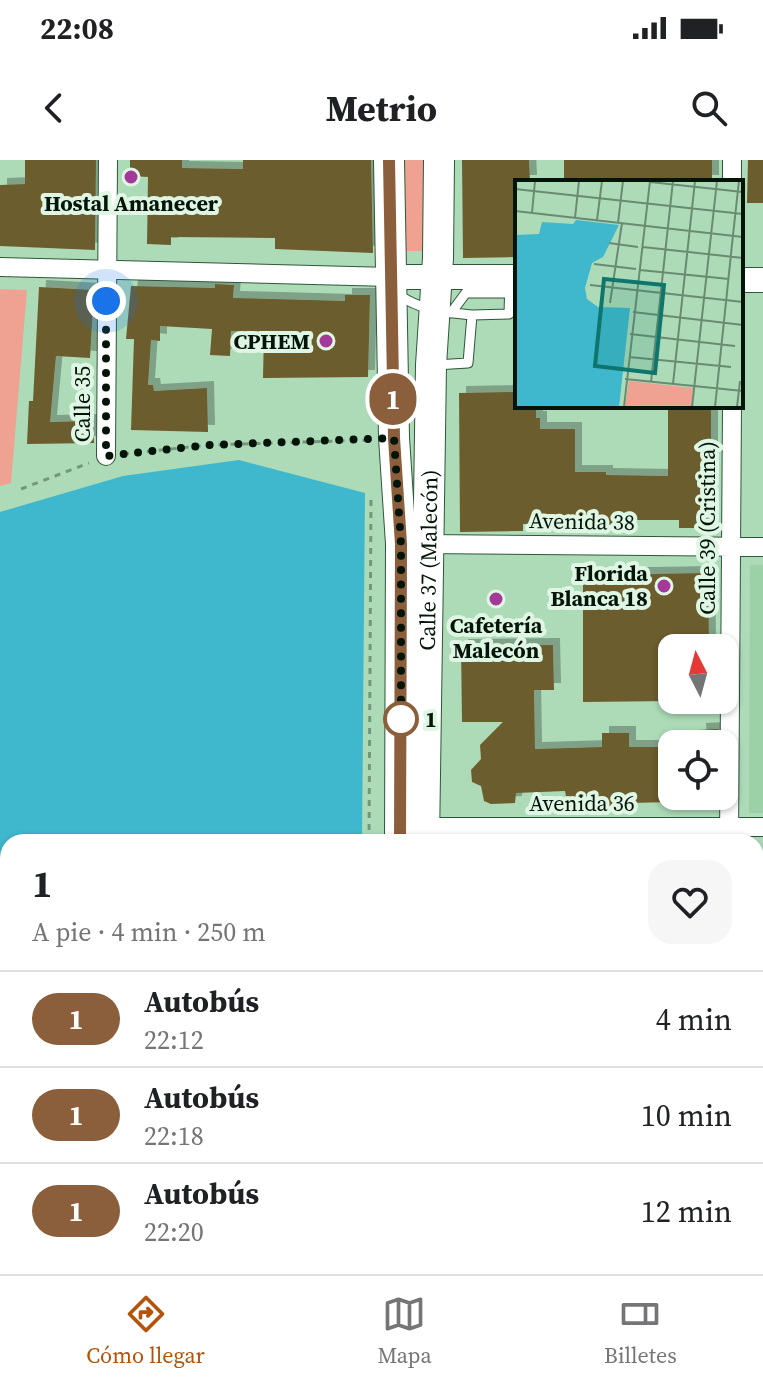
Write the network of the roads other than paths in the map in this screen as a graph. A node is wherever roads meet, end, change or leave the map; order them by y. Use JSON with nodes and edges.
{"nodes":[{"id":1,"x":108,"y":160,"type":"edge"},
{"id":2,"x":389,"y":160,"type":"edge"},
{"id":3,"x":439,"y":160,"type":"edge"},
{"id":4,"x":0,"y":267,"type":"edge"},
{"id":5,"x":106,"y":269,"type":"junction"},
{"id":6,"x":391,"y":277,"type":"junction"},
{"id":7,"x":436,"y":277,"type":"junction"},
{"id":8,"x":512,"y":282,"type":"edge"},
{"id":9,"x":470,"y":285,"type":"junction"},
{"id":10,"x":442,"y":312,"type":"junction"},
{"id":11,"x":472,"y":315,"type":"junction"},
{"id":12,"x":431,"y":365,"type":"junction"},
{"id":13,"x":732,"y":408,"type":"edge"},
{"id":14,"x":106,"y":456,"type":"road end"},
{"id":15,"x":415,"y":544,"type":"junction"},
{"id":16,"x":730,"y":547,"type":"junction"},
{"id":17,"x":763,"y":547,"type":"edge"},
{"id":18,"x":763,"y":827,"type":"edge"},
{"id":19,"x":412,"y":834,"type":"edge"},
{"id":20,"x":729,"y":834,"type":"edge"}],
"edges":[{"from":1,"to":5,"type":"street","name":"Calle 35"},
{"from":2,"to":6,"type":"main road","name":"Calle 37 (Malecón)"},
{"from":3,"to":7,"type":"main road","name":"Calle 37 (Malecón)"},
{"from":4,"to":5,"type":"street"},
{"from":5,"to":6,"type":"street"},
{"from":5,"to":14,"type":"street","name":"Calle 35"},
{"from":6,"to":7,"type":"street"},
{"from":6,"to":10,"type":"lane"},
{"from":6,"to":15,"type":"main road","name":"Calle 37 (Malecón)"},
{"from":7,"to":9,"type":"street"},
{"from":7,"to":10,"type":"main road","name":"Calle 37 (Malecón)"},
{"from":8,"to":9,"type":"street"},
{"from":8,"to":11,"type":"lane"},
{"from":9,"to":10,"type":"lane"},
{"from":10,"to":11,"type":"lane"},
{"from":10,"to":12,"type":"main road","name":"Calle 37 (Malecón)"},
{"from":11,"to":12,"type":"lane"},
{"from":12,"to":15,"type":"main road","name":"Calle 37 (Malecón)"},
{"from":13,"to":16,"type":"street","name":"Calle 39 (Cristina)"},
{"from":15,"to":16,"type":"street","name":"Avenida 38"},
{"from":15,"to":19,"type":"main road","name":"Calle 37 (Malecón)"},
{"from":16,"to":17,"type":"street","name":"Avenida 38"},
{"from":16,"to":20,"type":"street","name":"Calle 39 (Cristina)"},
{"from":18,"to":20,"type":"street","name":"Avenida 36"}]}
